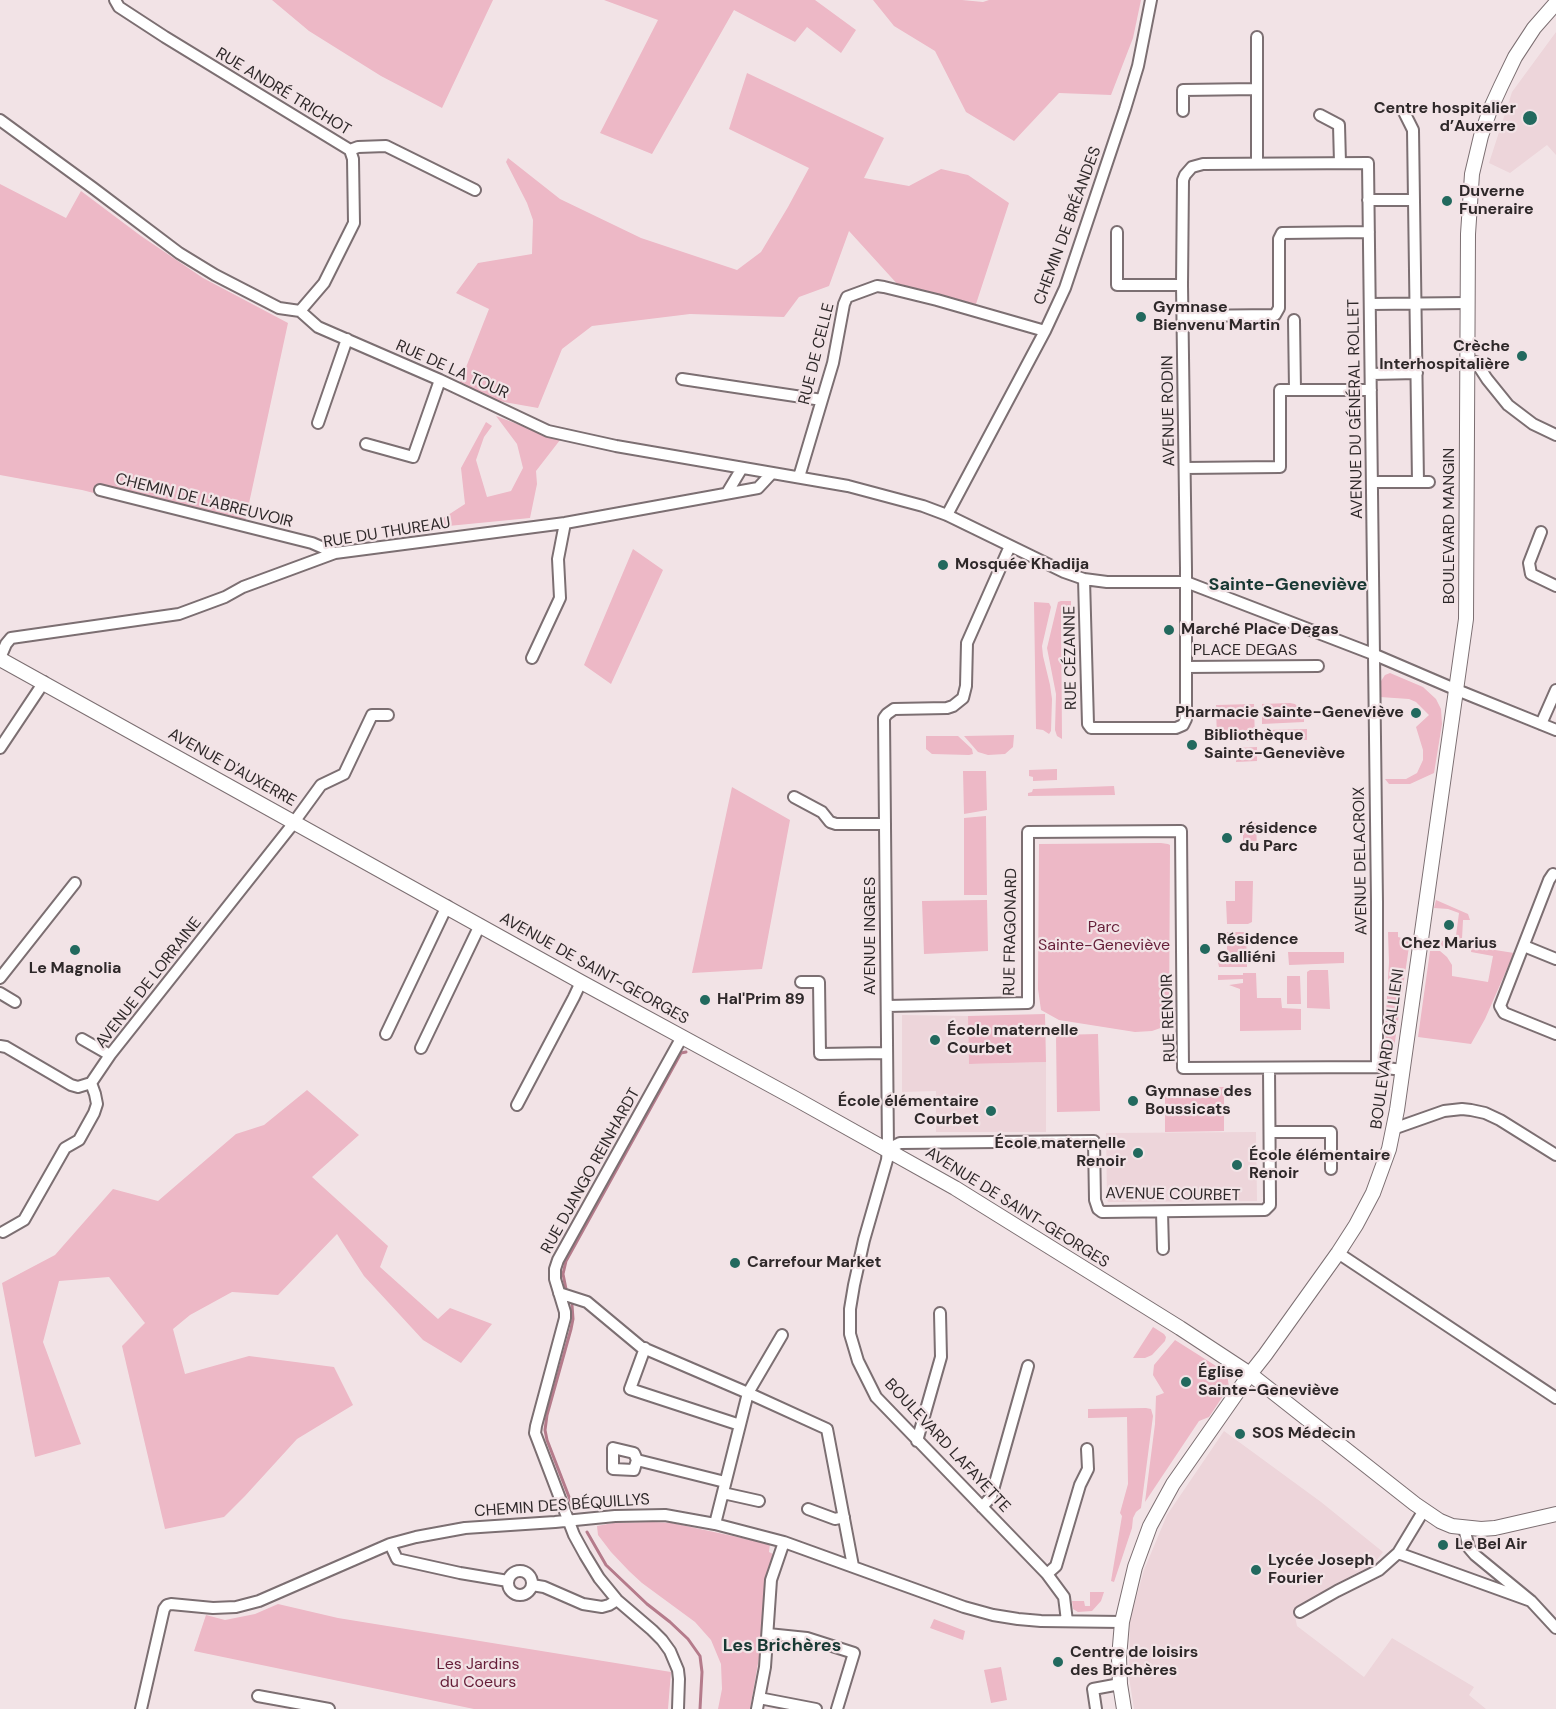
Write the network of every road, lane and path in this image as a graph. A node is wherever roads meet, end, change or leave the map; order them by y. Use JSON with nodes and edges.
{"nodes":[{"id":1,"x":114,"y":0,"type":"edge"},
{"id":2,"x":1150,"y":0,"type":"edge"},
{"id":3,"x":1556,"y":3,"type":"edge"},
{"id":4,"x":1257,"y":37,"type":"dead end"},
{"id":5,"x":1257,"y":89,"type":"junction"},
{"id":6,"x":1183,"y":111,"type":"dead end"},
{"id":7,"x":1404,"y":112,"type":"dead end"},
{"id":8,"x":1320,"y":115,"type":"dead end"},
{"id":9,"x":0,"y":120,"type":"edge"},
{"id":10,"x":350,"y":150,"type":"junction"},
{"id":11,"x":1340,"y":163,"type":"junction"},
{"id":12,"x":1257,"y":164,"type":"junction"},
{"id":13,"x":475,"y":189,"type":"dead end"},
{"id":14,"x":1368,"y":200,"type":"junction"},
{"id":15,"x":1414,"y":200,"type":"junction"},
{"id":16,"x":1117,"y":232,"type":"dead end"},
{"id":17,"x":1369,"y":232,"type":"junction"},
{"id":18,"x":1182,"y":285,"type":"junction"},
{"id":19,"x":1468,"y":303,"type":"junction"},
{"id":20,"x":1370,"y":304,"type":"junction"},
{"id":21,"x":1416,"y":304,"type":"junction"},
{"id":22,"x":300,"y":311,"type":"junction"},
{"id":23,"x":1183,"y":316,"type":"junction"},
{"id":24,"x":1294,"y":320,"type":"dead end"},
{"id":25,"x":1045,"y":331,"type":"junction"},
{"id":26,"x":347,"y":339,"type":"junction"},
{"id":27,"x":1468,"y":361,"type":"junction"},
{"id":28,"x":1417,"y":373,"type":"junction"},
{"id":29,"x":1371,"y":374,"type":"junction"},
{"id":30,"x":682,"y":379,"type":"dead end"},
{"id":31,"x":440,"y":380,"type":"junction"},
{"id":32,"x":1295,"y":390,"type":"junction"},
{"id":33,"x":1371,"y":390,"type":"junction"},
{"id":34,"x":822,"y":400,"type":"junction"},
{"id":35,"x":318,"y":423,"type":"dead end"},
{"id":36,"x":1556,"y":435,"type":"edge"},
{"id":37,"x":366,"y":444,"type":"dead end"},
{"id":38,"x":742,"y":468,"type":"junction"},
{"id":39,"x":1185,"y":468,"type":"junction"},
{"id":40,"x":772,"y":473,"type":"junction"},
{"id":41,"x":800,"y":477,"type":"junction"},
{"id":42,"x":1372,"y":482,"type":"junction"},
{"id":43,"x":100,"y":490,"type":"dead end"},
{"id":44,"x":728,"y":493,"type":"junction"},
{"id":45,"x":947,"y":515,"type":"junction"},
{"id":46,"x":566,"y":523,"type":"junction"},
{"id":47,"x":1541,"y":532,"type":"dead end"},
{"id":48,"x":1010,"y":546,"type":"junction"},
{"id":49,"x":335,"y":553,"type":"junction"},
{"id":50,"x":1084,"y":579,"type":"junction"},
{"id":51,"x":1186,"y":582,"type":"junction"},
{"id":52,"x":1556,"y":586,"type":"edge"},
{"id":53,"x":1373,"y":654,"type":"junction"},
{"id":54,"x":0,"y":658,"type":"edge"},
{"id":55,"x":532,"y":658,"type":"dead end"},
{"id":56,"x":1318,"y":666,"type":"dead end"},
{"id":57,"x":1185,"y":667,"type":"junction"},
{"id":58,"x":44,"y":682,"type":"junction"},
{"id":59,"x":1457,"y":690,"type":"junction"},
{"id":60,"x":1556,"y":690,"type":"edge"},
{"id":61,"x":388,"y":715,"type":"dead end"},
{"id":62,"x":1541,"y":724,"type":"junction"},
{"id":63,"x":1556,"y":730,"type":"edge"},
{"id":64,"x":0,"y":748,"type":"edge"},
{"id":65,"x":794,"y":796,"type":"dead end"},
{"id":66,"x":295,"y":821,"type":"junction"},
{"id":67,"x":885,"y":824,"type":"junction"},
{"id":68,"x":1028,"y":832,"type":"joint"},
{"id":69,"x":1553,"y":874,"type":"dead end"},
{"id":70,"x":75,"y":883,"type":"dead end"},
{"id":71,"x":447,"y":906,"type":"junction"},
{"id":72,"x":480,"y":925,"type":"junction"},
{"id":73,"x":1524,"y":946,"type":"junction"},
{"id":74,"x":1556,"y":959,"type":"edge"},
{"id":75,"x":0,"y":978,"type":"edge"},
{"id":76,"x":581,"y":982,"type":"junction"},
{"id":77,"x":801,"y":982,"type":"dead end"},
{"id":78,"x":0,"y":993,"type":"edge"},
{"id":79,"x":15,"y":1002,"type":"dead end"},
{"id":80,"x":887,"y":1006,"type":"junction"},
{"id":81,"x":386,"y":1034,"type":"dead end"},
{"id":82,"x":1556,"y":1034,"type":"edge"},
{"id":83,"x":682,"y":1037,"type":"junction"},
{"id":84,"x":82,"y":1039,"type":"dead end"},
{"id":85,"x":0,"y":1046,"type":"edge"},
{"id":86,"x":421,"y":1048,"type":"dead end"},
{"id":87,"x":887,"y":1053,"type":"junction"},
{"id":88,"x":111,"y":1055,"type":"junction"},
{"id":89,"x":1377,"y":1067,"type":"junction"},
{"id":90,"x":1269,"y":1068,"type":"junction"},
{"id":91,"x":1402,"y":1070,"type":"junction"},
{"id":92,"x":91,"y":1083,"type":"junction"},
{"id":93,"x":517,"y":1105,"type":"dead end"},
{"id":94,"x":1393,"y":1129,"type":"junction"},
{"id":95,"x":1270,"y":1132,"type":"junction"},
{"id":96,"x":888,"y":1149,"type":"junction"},
{"id":97,"x":1556,"y":1155,"type":"edge"},
{"id":98,"x":1331,"y":1169,"type":"dead end"},
{"id":99,"x":1162,"y":1212,"type":"junction"},
{"id":100,"x":3,"y":1232,"type":"dead end"},
{"id":101,"x":1163,"y":1249,"type":"dead end"},
{"id":102,"x":1338,"y":1253,"type":"junction"},
{"id":103,"x":559,"y":1293,"type":"junction"},
{"id":104,"x":940,"y":1313,"type":"dead end"},
{"id":105,"x":782,"y":1335,"type":"dead end"},
{"id":106,"x":645,"y":1348,"type":"junction"},
{"id":107,"x":1028,"y":1366,"type":"dead end"},
{"id":108,"x":1250,"y":1374,"type":"junction"},
{"id":109,"x":748,"y":1393,"type":"junction"},
{"id":110,"x":1556,"y":1398,"type":"edge"},
{"id":111,"x":740,"y":1425,"type":"junction"},
{"id":112,"x":917,"y":1441,"type":"junction"},
{"id":113,"x":1087,"y":1449,"type":"dead end"},
{"id":114,"x":637,"y":1460,"type":"dead end"},
{"id":115,"x":724,"y":1487,"type":"junction"},
{"id":116,"x":759,"y":1501,"type":"dead end"},
{"id":117,"x":982,"y":1507,"type":"junction"},
{"id":118,"x":808,"y":1509,"type":"dead end"},
{"id":119,"x":1424,"y":1510,"type":"junction"},
{"id":120,"x":1556,"y":1514,"type":"edge"},
{"id":121,"x":844,"y":1517,"type":"junction"},
{"id":122,"x":569,"y":1521,"type":"junction"},
{"id":123,"x":715,"y":1524,"type":"junction"},
{"id":124,"x":1464,"y":1528,"type":"junction"},
{"id":125,"x":784,"y":1542,"type":"junction"},
{"id":126,"x":390,"y":1544,"type":"junction"},
{"id":127,"x":1398,"y":1553,"type":"junction"},
{"id":128,"x":853,"y":1566,"type":"junction"},
{"id":129,"x":1047,"y":1574,"type":"junction"},
{"id":130,"x":508,"y":1581,"type":"junction"},
{"id":131,"x":532,"y":1585,"type":"junction"},
{"id":132,"x":617,"y":1600,"type":"junction"},
{"id":133,"x":1531,"y":1601,"type":"junction"},
{"id":134,"x":1300,"y":1612,"type":"dead end"},
{"id":135,"x":1067,"y":1621,"type":"junction"},
{"id":136,"x":1122,"y":1622,"type":"junction"},
{"id":137,"x":1556,"y":1628,"type":"edge"},
{"id":138,"x":768,"y":1634,"type":"junction"},
{"id":139,"x":1120,"y":1684,"type":"junction"},
{"id":140,"x":258,"y":1696,"type":"dead end"},
{"id":141,"x":758,"y":1703,"type":"edge"},
{"id":142,"x":141,"y":1709,"type":"edge"},
{"id":143,"x":329,"y":1709,"type":"edge"},
{"id":144,"x":678,"y":1709,"type":"edge"},
{"id":145,"x":816,"y":1709,"type":"edge"},
{"id":146,"x":837,"y":1709,"type":"edge"},
{"id":147,"x":1096,"y":1709,"type":"edge"},
{"id":148,"x":1124,"y":1709,"type":"edge"}],
"edges":[{"from":1,"to":10,"type":"street","name":"RUE ANDRÉ TRICHOT"},
{"from":2,"to":25,"type":"street","name":"CHEMIN DE BRÉANDES"},
{"from":3,"to":19,"type":"main road","name":"BOULEVARD MANGIN"},
{"from":4,"to":5,"type":"street"},
{"from":5,"to":6,"type":"street"},
{"from":5,"to":12,"type":"street"},
{"from":7,"to":15,"type":"street"},
{"from":8,"to":11,"type":"street"},
{"from":9,"to":22,"type":"street","name":"RUE DE LA TOUR"},
{"from":10,"to":13,"type":"street"},
{"from":10,"to":22,"type":"street","name":"RUE ANDRÉ TRICHOT"},
{"from":11,"to":12,"type":"street"},
{"from":11,"to":14,"type":"street","name":"AVENUE DU GÉNÉRAL ROLLET"},
{"from":12,"to":18,"type":"street","name":"AVENUE RODIN"},
{"from":14,"to":15,"type":"street"},
{"from":14,"to":17,"type":"street","name":"AVENUE DU GÉNÉRAL ROLLET"},
{"from":15,"to":21,"type":"street"},
{"from":16,"to":18,"type":"street"},
{"from":17,"to":20,"type":"street","name":"AVENUE DU GÉNÉRAL ROLLET"},
{"from":17,"to":23,"type":"street"},
{"from":18,"to":23,"type":"street","name":"AVENUE RODIN"},
{"from":19,"to":21,"type":"street"},
{"from":19,"to":27,"type":"main road","name":"BOULEVARD MANGIN"},
{"from":20,"to":21,"type":"street"},
{"from":20,"to":29,"type":"street","name":"AVENUE DU GÉNÉRAL ROLLET"},
{"from":21,"to":28,"type":"street"},
{"from":22,"to":26,"type":"street","name":"RUE DE LA TOUR"},
{"from":23,"to":39,"type":"street","name":"AVENUE RODIN"},
{"from":24,"to":32,"type":"street"},
{"from":25,"to":34,"type":"street","name":"RUE DE CELLE"},
{"from":25,"to":45,"type":"street","name":"CHEMIN DE BRÉANDES"},
{"from":26,"to":31,"type":"street","name":"RUE DE LA TOUR"},
{"from":26,"to":35,"type":"street"},
{"from":27,"to":36,"type":"street"},
{"from":27,"to":59,"type":"main road","name":"BOULEVARD MANGIN"},
{"from":28,"to":29,"type":"street"},
{"from":28,"to":42,"type":"street"},
{"from":29,"to":33,"type":"street","name":"AVENUE DU GÉNÉRAL ROLLET"},
{"from":30,"to":34,"type":"street"},
{"from":31,"to":37,"type":"street"},
{"from":31,"to":38,"type":"street","name":"RUE DE LA TOUR"},
{"from":32,"to":33,"type":"street"},
{"from":32,"to":39,"type":"street"},
{"from":33,"to":42,"type":"street","name":"AVENUE DU GÉNÉRAL ROLLET"},
{"from":34,"to":41,"type":"street","name":"RUE DE CELLE"},
{"from":38,"to":40,"type":"street","name":"RUE DE LA TOUR"},
{"from":38,"to":44,"type":"street"},
{"from":39,"to":51,"type":"street","name":"AVENUE RODIN"},
{"from":40,"to":41,"type":"street","name":"RUE DE LA TOUR"},
{"from":40,"to":44,"type":"street","name":"RUE DU THUREAU"},
{"from":41,"to":45,"type":"street","name":"RUE DE LA TOUR"},
{"from":42,"to":53,"type":"street","name":"AVENUE DU GÉNÉRAL ROLLET"},
{"from":43,"to":49,"type":"street","name":"CHEMIN DE L'ABREUVOIR"},
{"from":44,"to":46,"type":"street","name":"RUE DU THUREAU"},
{"from":45,"to":48,"type":"street","name":"RUE DE LA TOUR"},
{"from":46,"to":49,"type":"street","name":"RUE DU THUREAU"},
{"from":46,"to":55,"type":"street"},
{"from":47,"to":52,"type":"street"},
{"from":48,"to":50,"type":"street","name":"RUE DE LA TOUR"},
{"from":48,"to":67,"type":"street","name":"AVENUE INGRES"},
{"from":49,"to":54,"type":"street","name":"RUE DU THUREAU"},
{"from":50,"to":51,"type":"street","name":"RUE DE LA TOUR"},
{"from":50,"to":57,"type":"street","name":"RUE CÉZANNE"},
{"from":51,"to":53,"type":"street"},
{"from":51,"to":57,"type":"street","name":"PLACE DEGAS"},
{"from":53,"to":59,"type":"street"},
{"from":53,"to":89,"type":"street","name":"AVENUE DELACROIX"},
{"from":54,"to":58,"type":"main road","name":"AVENUE D'AUXERRE"},
{"from":56,"to":57,"type":"street","name":"PLACE DEGAS"},
{"from":58,"to":64,"type":"street"},
{"from":58,"to":66,"type":"main road","name":"AVENUE D'AUXERRE"},
{"from":59,"to":62,"type":"street"},
{"from":59,"to":91,"type":"main road","name":"BOULEVARD GALLIENI"},
{"from":60,"to":62,"type":"street"},
{"from":61,"to":66,"type":"street","name":"AVENUE DE LORRAINE"},
{"from":62,"to":63,"type":"street"},
{"from":65,"to":67,"type":"street"},
{"from":66,"to":71,"type":"main road","name":"AVENUE D'AUXERRE"},
{"from":66,"to":88,"type":"street","name":"AVENUE DE LORRAINE"},
{"from":67,"to":80,"type":"street","name":"AVENUE INGRES"},
{"from":68,"to":80,"type":"street","name":"RUE FRAGONARD"},
{"from":68,"to":90,"type":"street","name":"RUE RENOIR"},
{"from":69,"to":73,"type":"street"},
{"from":70,"to":75,"type":"street"},
{"from":71,"to":72,"type":"main road","name":"AVENUE DE SAINT-GEORGES"},
{"from":71,"to":81,"type":"street"},
{"from":72,"to":76,"type":"main road","name":"AVENUE DE SAINT-GEORGES"},
{"from":72,"to":86,"type":"street"},
{"from":73,"to":74,"type":"street"},
{"from":73,"to":82,"type":"street"},
{"from":76,"to":83,"type":"main road","name":"AVENUE DE SAINT-GEORGES"},
{"from":76,"to":93,"type":"street"},
{"from":77,"to":87,"type":"street"},
{"from":78,"to":79,"type":"street"},
{"from":80,"to":87,"type":"street","name":"AVENUE INGRES"},
{"from":83,"to":96,"type":"main road","name":"AVENUE DE SAINT-GEORGES"},
{"from":83,"to":103,"type":"street","name":"RUE DJANGO REINHARDT"},
{"from":84,"to":88,"type":"street"},
{"from":85,"to":92,"type":"street"},
{"from":87,"to":96,"type":"street","name":"AVENUE INGRES"},
{"from":88,"to":92,"type":"street","name":"AVENUE DE LORRAINE"},
{"from":89,"to":90,"type":"street","name":"RUE RENOIR"},
{"from":89,"to":91,"type":"street","name":"RUE RENOIR"},
{"from":90,"to":95,"type":"street","name":"AVENUE COURBET"},
{"from":91,"to":94,"type":"main road","name":"BOULEVARD GALLIENI"},
{"from":92,"to":100,"type":"street"},
{"from":94,"to":97,"type":"street"},
{"from":94,"to":102,"type":"main road","name":"BOULEVARD GALLIENI"},
{"from":95,"to":98,"type":"street"},
{"from":95,"to":99,"type":"street","name":"AVENUE COURBET"},
{"from":96,"to":99,"type":"street","name":"AVENUE COURBET"},
{"from":96,"to":108,"type":"main road","name":"AVENUE DE SAINT-GEORGES"},
{"from":96,"to":112,"type":"street","name":"BOULEVARD LAFAYETTE"},
{"from":99,"to":101,"type":"street"},
{"from":102,"to":108,"type":"main road","name":"BOULEVARD GALLIENI"},
{"from":102,"to":110,"type":"street"},
{"from":103,"to":106,"type":"street"},
{"from":103,"to":122,"type":"street","name":"RUE DJANGO REINHARDT"},
{"from":104,"to":112,"type":"street"},
{"from":105,"to":109,"type":"street"},
{"from":106,"to":109,"type":"street"},
{"from":106,"to":111,"type":"street"},
{"from":107,"to":117,"type":"street"},
{"from":108,"to":119,"type":"main road","name":"AVENUE DE SAINT-GEORGES"},
{"from":108,"to":136,"type":"main road","name":"BOULEVARD GALLIENI"},
{"from":109,"to":111,"type":"street"},
{"from":109,"to":121,"type":"street"},
{"from":111,"to":115,"type":"street"},
{"from":112,"to":117,"type":"street","name":"BOULEVARD LAFAYETTE"},
{"from":113,"to":129,"type":"street"},
{"from":114,"to":115,"type":"street"},
{"from":115,"to":116,"type":"street"},
{"from":115,"to":123,"type":"street"},
{"from":117,"to":129,"type":"street","name":"BOULEVARD LAFAYETTE"},
{"from":118,"to":121,"type":"street"},
{"from":119,"to":124,"type":"main road","name":"AVENUE DE SAINT-GEORGES"},
{"from":119,"to":127,"type":"street"},
{"from":120,"to":124,"type":"main road","name":"AVENUE DE SAINT-GEORGES"},
{"from":121,"to":128,"type":"street"},
{"from":122,"to":123,"type":"street","name":"CHEMIN DES BÉQUILLYS"},
{"from":122,"to":126,"type":"street","name":"CHEMIN DES BÉQUILLYS"},
{"from":122,"to":132,"type":"street","name":"RUE DJANGO REINHARDT"},
{"from":123,"to":125,"type":"street","name":"CHEMIN DES BÉQUILLYS"},
{"from":124,"to":133,"type":"street"},
{"from":125,"to":128,"type":"street","name":"CHEMIN DES BÉQUILLYS"},
{"from":125,"to":138,"type":"street"},
{"from":126,"to":130,"type":"street"},
{"from":126,"to":142,"type":"street","name":"CHEMIN DES BÉQUILLYS"},
{"from":127,"to":133,"type":"street"},
{"from":127,"to":134,"type":"street"},
{"from":128,"to":135,"type":"street","name":"CHEMIN DES BÉQUILLYS"},
{"from":129,"to":135,"type":"street","name":"BOULEVARD LAFAYETTE"},
{"from":130,"to":131,"type":"street"},
{"from":130,"to":131,"type":"street"},
{"from":131,"to":132,"type":"street"},
{"from":132,"to":144,"type":"street","name":"RUE DJANGO REINHARDT"},
{"from":133,"to":137,"type":"street"},
{"from":135,"to":136,"type":"street"},
{"from":136,"to":139,"type":"main road","name":"BOULEVARD GALLIENI"},
{"from":138,"to":141,"type":"street"},
{"from":138,"to":146,"type":"street"},
{"from":139,"to":147,"type":"street"},
{"from":139,"to":148,"type":"main road","name":"BOULEVARD GALLIENI"},
{"from":140,"to":143,"type":"street"},
{"from":141,"to":145,"type":"street"}]}
